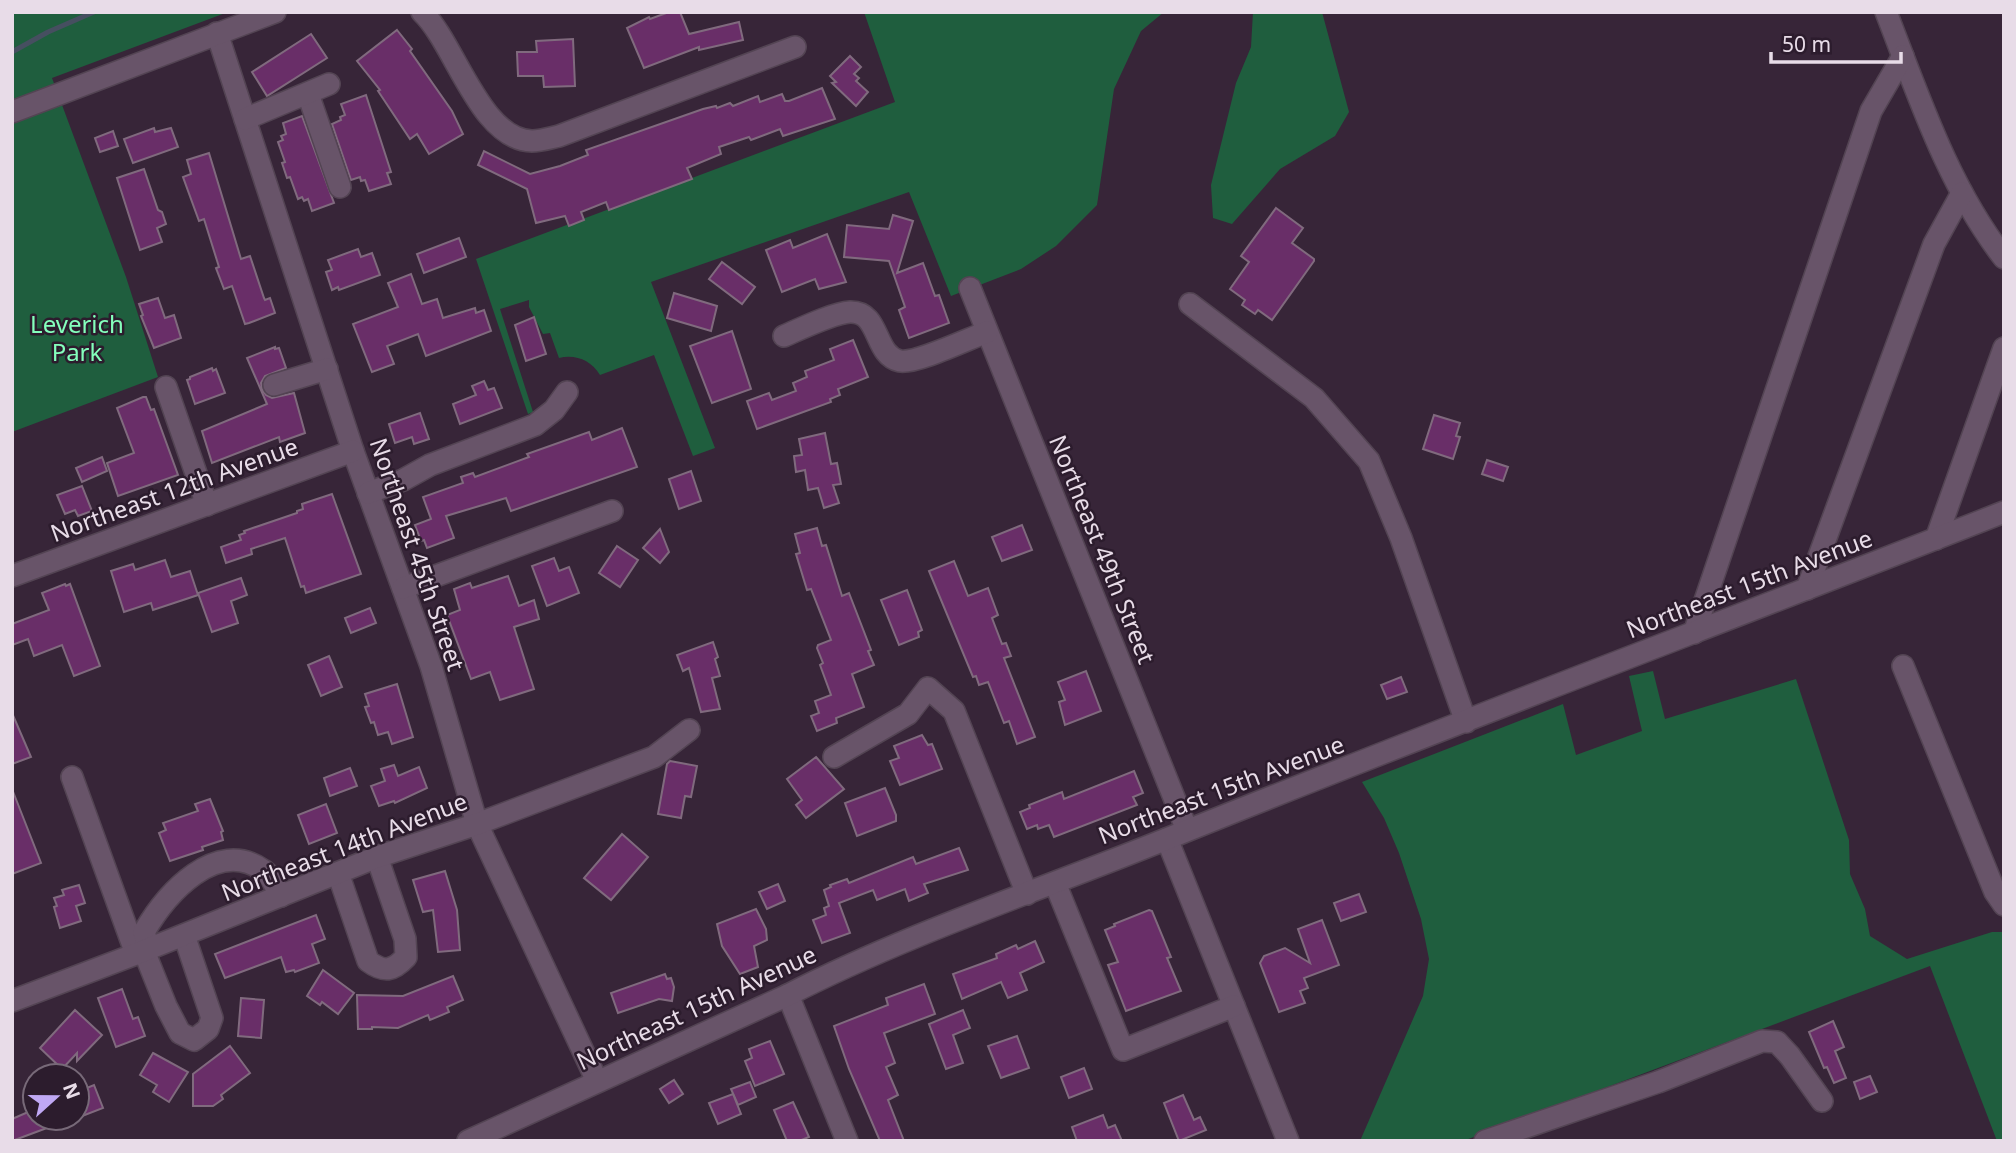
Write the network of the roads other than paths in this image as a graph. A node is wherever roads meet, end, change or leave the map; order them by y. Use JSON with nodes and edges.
{"nodes":[{"id":1,"x":275,"y":12,"type":"edge"},
{"id":2,"x":422,"y":12,"type":"edge"},
{"id":3,"x":1886,"y":12,"type":"edge"},
{"id":4,"x":217,"y":33,"type":"junction"},
{"id":5,"x":795,"y":47,"type":"dead end"},
{"id":6,"x":1903,"y":56,"type":"junction"},
{"id":7,"x":329,"y":84,"type":"dead end"},
{"id":8,"x":308,"y":94,"type":"junction"},
{"id":9,"x":12,"y":112,"type":"edge"},
{"id":10,"x":245,"y":120,"type":"junction"},
{"id":11,"x":340,"y":187,"type":"dead end"},
{"id":12,"x":1962,"y":193,"type":"junction"},
{"id":13,"x":2004,"y":258,"type":"edge"},
{"id":14,"x":970,"y":288,"type":"dead end"},
{"id":15,"x":1190,"y":304,"type":"dead end"},
{"id":16,"x":987,"y":332,"type":"junction"},
{"id":17,"x":784,"y":336,"type":"dead end"},
{"id":18,"x":2004,"y":348,"type":"edge"},
{"id":19,"x":327,"y":369,"type":"junction"},
{"id":20,"x":274,"y":385,"type":"dead end"},
{"id":21,"x":166,"y":387,"type":"dead end"},
{"id":22,"x":567,"y":392,"type":"dead end"},
{"id":23,"x":353,"y":451,"type":"junction"},
{"id":24,"x":368,"y":493,"type":"junction"},
{"id":25,"x":207,"y":505,"type":"junction"},
{"id":26,"x":612,"y":511,"type":"dead end"},
{"id":27,"x":2004,"y":513,"type":"edge"},
{"id":28,"x":1936,"y":539,"type":"junction"},
{"id":29,"x":12,"y":576,"type":"edge"},
{"id":30,"x":402,"y":589,"type":"junction"},
{"id":31,"x":1807,"y":589,"type":"junction"},
{"id":32,"x":1694,"y":633,"type":"junction"},
{"id":33,"x":1903,"y":666,"type":"dead end"},
{"id":34,"x":1466,"y":722,"type":"junction"},
{"id":35,"x":689,"y":730,"type":"dead end"},
{"id":36,"x":834,"y":757,"type":"dead end"},
{"id":37,"x":72,"y":778,"type":"dead end"},
{"id":38,"x":477,"y":824,"type":"junction"},
{"id":39,"x":1187,"y":830,"type":"junction"},
{"id":40,"x":1167,"y":839,"type":"junction"},
{"id":41,"x":377,"y":857,"type":"junction"},
{"id":42,"x":338,"y":873,"type":"junction"},
{"id":43,"x":1055,"y":883,"type":"junction"},
{"id":44,"x":1027,"y":894,"type":"junction"},
{"id":45,"x":281,"y":896,"type":"junction"},
{"id":46,"x":2004,"y":905,"type":"edge"},
{"id":47,"x":184,"y":935,"type":"junction"},
{"id":48,"x":143,"y":952,"type":"junction"},
{"id":49,"x":788,"y":995,"type":"junction"},
{"id":50,"x":12,"y":1000,"type":"edge"},
{"id":51,"x":1234,"y":1006,"type":"junction"},
{"id":52,"x":597,"y":1081,"type":"junction"},
{"id":53,"x":1822,"y":1101,"type":"dead end"},
{"id":54,"x":468,"y":1141,"type":"edge"},
{"id":55,"x":847,"y":1141,"type":"edge"},
{"id":56,"x":1288,"y":1141,"type":"edge"},
{"id":57,"x":1485,"y":1141,"type":"edge"}],
"edges":[{"from":1,"to":4,"type":"street"},
{"from":2,"to":5,"type":"street"},
{"from":3,"to":6,"type":"street"},
{"from":4,"to":9,"type":"street"},
{"from":4,"to":10,"type":"street","name":"Northeast 45th Street"},
{"from":6,"to":12,"type":"street"},
{"from":6,"to":32,"type":"street"},
{"from":7,"to":8,"type":"street"},
{"from":8,"to":10,"type":"street"},
{"from":8,"to":11,"type":"street"},
{"from":10,"to":19,"type":"street","name":"Northeast 45th Street"},
{"from":12,"to":13,"type":"street"},
{"from":12,"to":31,"type":"street"},
{"from":14,"to":16,"type":"street","name":"Northeast 49th Street"},
{"from":15,"to":34,"type":"street"},
{"from":16,"to":17,"type":"street"},
{"from":16,"to":39,"type":"street","name":"Northeast 49th Street"},
{"from":18,"to":28,"type":"street"},
{"from":19,"to":20,"type":"street"},
{"from":19,"to":23,"type":"street","name":"Northeast 45th Street"},
{"from":21,"to":25,"type":"street"},
{"from":22,"to":24,"type":"street"},
{"from":23,"to":24,"type":"street","name":"Northeast 45th Street"},
{"from":23,"to":25,"type":"street","name":"Northeast 12th Avenue"},
{"from":24,"to":30,"type":"street","name":"Northeast 45th Street"},
{"from":25,"to":29,"type":"street","name":"Northeast 12th Avenue"},
{"from":26,"to":30,"type":"street"},
{"from":27,"to":28,"type":"street","name":"Northeast 15th Avenue"},
{"from":28,"to":31,"type":"street","name":"Northeast 15th Avenue"},
{"from":30,"to":38,"type":"street","name":"Northeast 45th Street"},
{"from":31,"to":32,"type":"street","name":"Northeast 15th Avenue"},
{"from":32,"to":34,"type":"street","name":"Northeast 15th Avenue"},
{"from":33,"to":46,"type":"street"},
{"from":34,"to":39,"type":"street","name":"Northeast 15th Avenue"},
{"from":35,"to":38,"type":"street","name":"Northeast 14th Avenue"},
{"from":36,"to":44,"type":"street"},
{"from":37,"to":48,"type":"street"},
{"from":38,"to":41,"type":"street","name":"Northeast 14th Avenue"},
{"from":38,"to":52,"type":"street","name":"Northeast 45th Street"},
{"from":39,"to":40,"type":"street","name":"Northeast 15th Avenue"},
{"from":40,"to":43,"type":"street","name":"Northeast 15th Avenue"},
{"from":40,"to":51,"type":"street"},
{"from":41,"to":42,"type":"street","name":"Northeast 14th Avenue"},
{"from":41,"to":42,"type":"street"},
{"from":42,"to":45,"type":"street","name":"Northeast 14th Avenue"},
{"from":43,"to":44,"type":"street","name":"Northeast 15th Avenue"},
{"from":43,"to":51,"type":"street"},
{"from":44,"to":49,"type":"street","name":"Northeast 15th Avenue"},
{"from":45,"to":47,"type":"street","name":"Northeast 14th Avenue"},
{"from":45,"to":48,"type":"street"},
{"from":47,"to":48,"type":"street","name":"Northeast 14th Avenue"},
{"from":47,"to":48,"type":"street"},
{"from":48,"to":50,"type":"street","name":"Northeast 14th Avenue"},
{"from":49,"to":52,"type":"street","name":"Northeast 15th Avenue"},
{"from":49,"to":55,"type":"street"},
{"from":51,"to":56,"type":"street"},
{"from":52,"to":54,"type":"street","name":"Northeast 15th Avenue"},
{"from":53,"to":57,"type":"street"}]}
